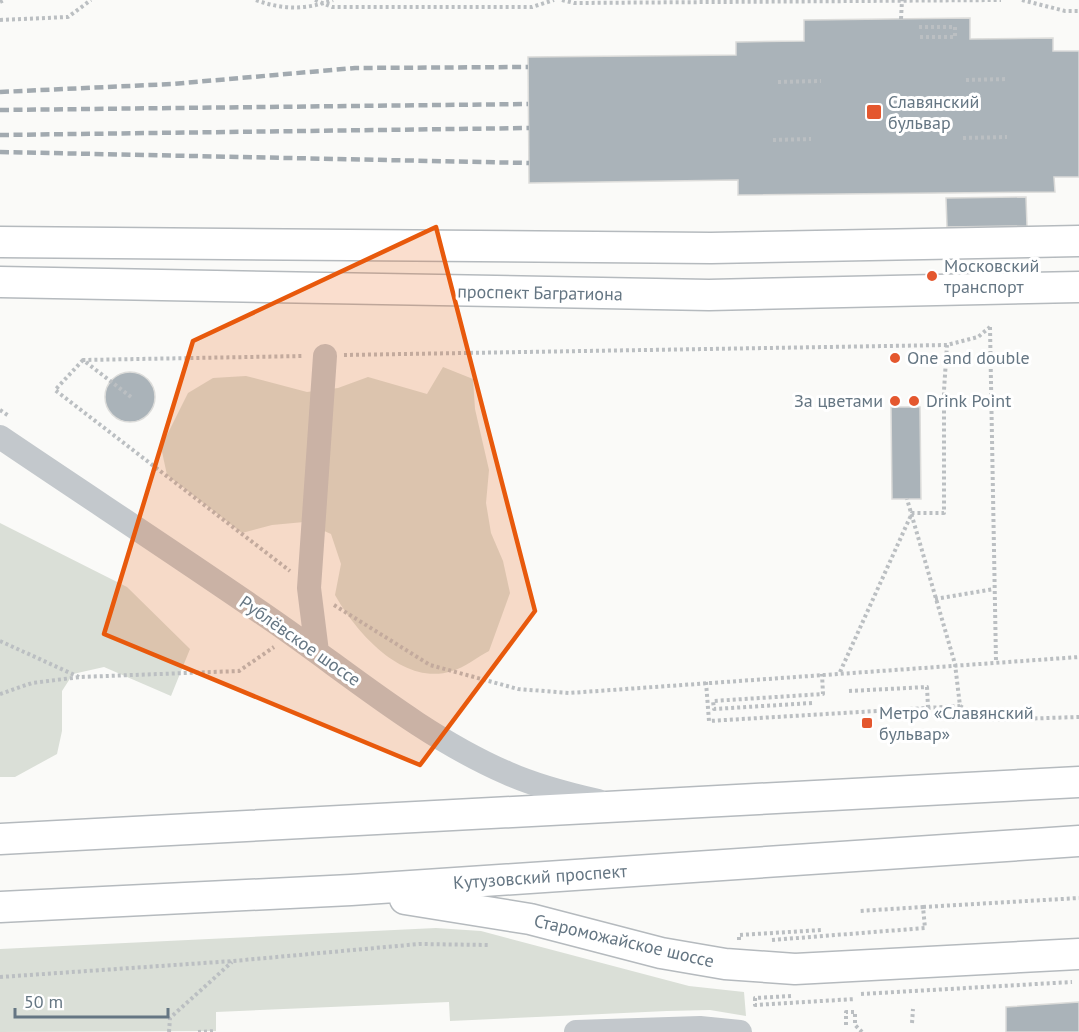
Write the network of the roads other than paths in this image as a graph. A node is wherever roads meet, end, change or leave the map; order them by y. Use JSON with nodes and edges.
{"nodes":[{"id":1,"x":1079,"y":241,"type":"edge"},
{"id":2,"x":0,"y":242,"type":"edge"},
{"id":3,"x":0,"y":282,"type":"edge"},
{"id":4,"x":1079,"y":287,"type":"edge"},
{"id":5,"x":325,"y":356,"type":"road end"},
{"id":6,"x":0,"y":437,"type":"edge"},
{"id":7,"x":317,"y":652,"type":"junction"},
{"id":8,"x":1079,"y":782,"type":"edge"},
{"id":9,"x":618,"y":806,"type":"junction"},
{"id":10,"x":0,"y":839,"type":"edge"},
{"id":11,"x":1079,"y":841,"type":"edge"},
{"id":12,"x":351,"y":890,"type":"junction"},
{"id":13,"x":0,"y":907,"type":"edge"},
{"id":14,"x":1079,"y":954,"type":"edge"},
{"id":15,"x":576,"y":1032,"type":"edge"},
{"id":16,"x":740,"y":1032,"type":"edge"}],
"edges":[{"from":1,"to":2,"type":"main road"},
{"from":3,"to":4,"type":"main road","name":"проспект Багратиона"},
{"from":5,"to":7,"type":"street"},
{"from":6,"to":7,"type":"street","name":"Рублёвское шоссе"},
{"from":7,"to":9,"type":"street","name":"Рублёвское шоссе"},
{"from":8,"to":9,"type":"main road"},
{"from":9,"to":10,"type":"main road"},
{"from":11,"to":12,"type":"main road","name":"Кутузовский проспект"},
{"from":12,"to":13,"type":"main road","name":"Кутузовский проспект"},
{"from":12,"to":14,"type":"main road","name":"Староможайское шоссе"},
{"from":15,"to":16,"type":"street"}]}
